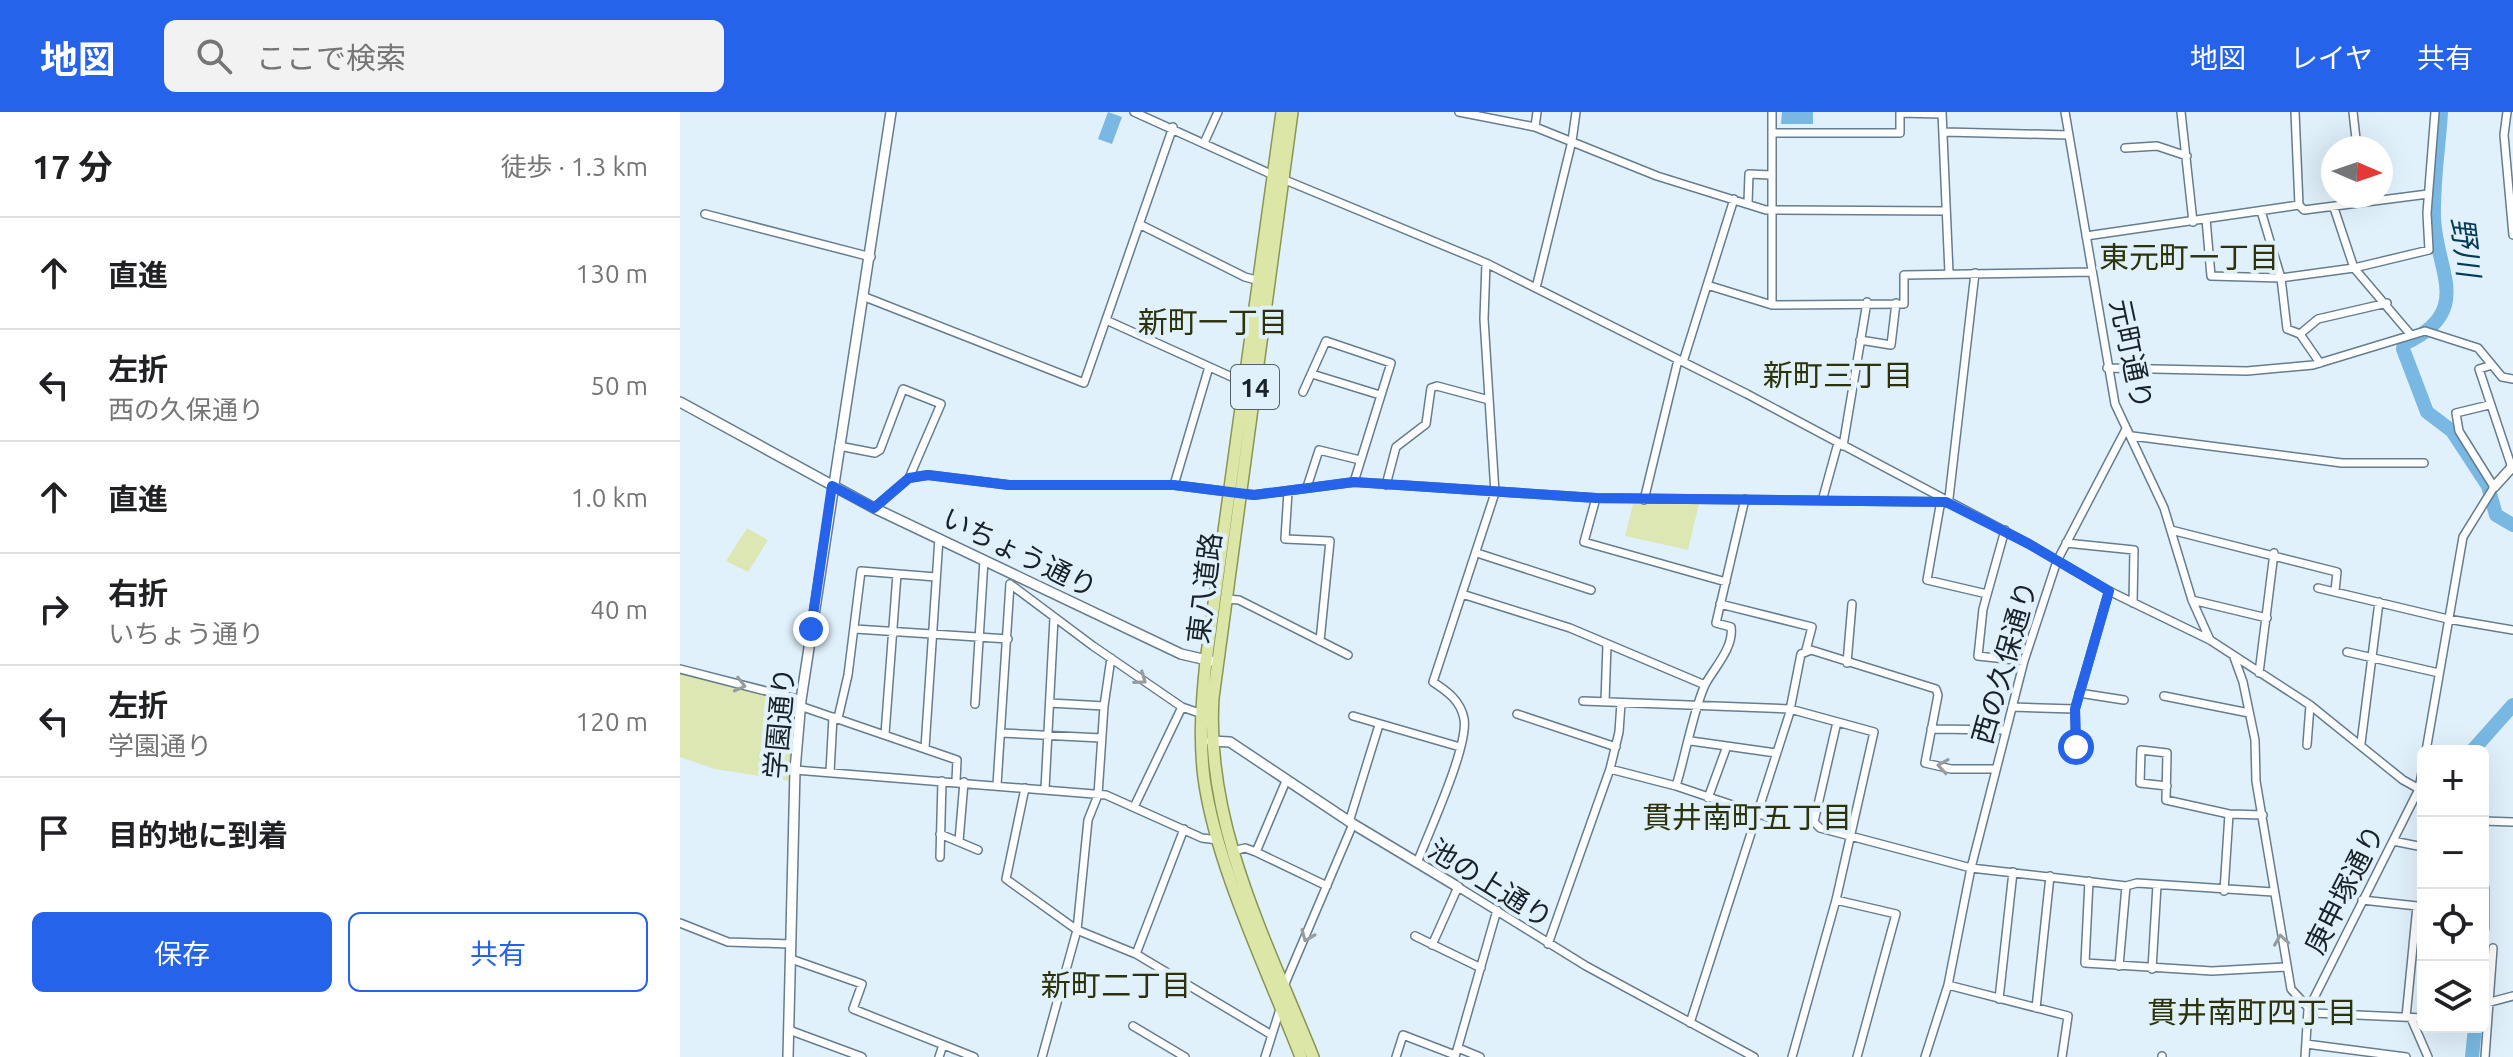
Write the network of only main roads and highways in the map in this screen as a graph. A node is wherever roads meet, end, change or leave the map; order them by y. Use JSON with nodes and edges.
{"nodes":[{"id":1,"x":1282,"y":112,"type":"edge"},
{"id":2,"x":1292,"y":112,"type":"edge"},
{"id":3,"x":1278,"y":177,"type":"junction"},
{"id":4,"x":1236,"y":494,"type":"junction"},
{"id":5,"x":1212,"y":661,"type":"junction"},
{"id":6,"x":1301,"y":1057,"type":"edge"},
{"id":7,"x":1313,"y":1057,"type":"edge"}],
"edges":[{"from":1,"to":3,"type":"main road","name":"東八道路","number":"14"},
{"from":2,"to":3,"type":"main road","name":"東八道路","number":"14"},
{"from":3,"to":4,"type":"main road","name":"東八道路","number":"14"},
{"from":3,"to":4,"type":"main road","name":"東八道路","number":"14"},
{"from":4,"to":5,"type":"main road","name":"東八道路","number":"14"},
{"from":4,"to":5,"type":"main road","name":"東八道路","number":"14"},
{"from":5,"to":6,"type":"main road","name":"東八道路","number":"14"},
{"from":5,"to":7,"type":"main road","name":"東八道路","number":"14"}]}
